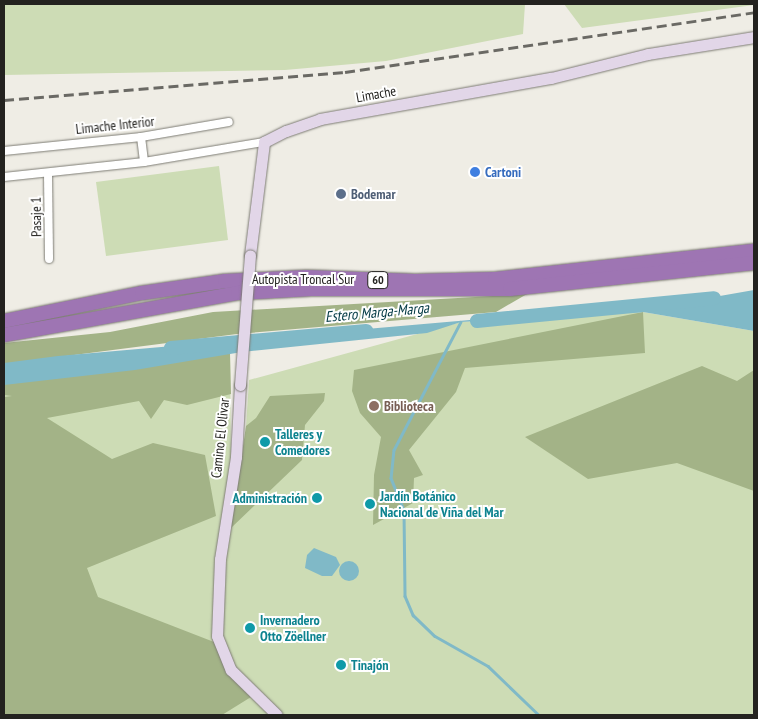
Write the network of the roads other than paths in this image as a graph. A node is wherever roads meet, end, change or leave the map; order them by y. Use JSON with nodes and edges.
{"nodes":[{"id":1,"x":754,"y":37,"type":"edge"},
{"id":2,"x":229,"y":122,"type":"dead end"},
{"id":3,"x":141,"y":137,"type":"junction"},
{"id":4,"x":264,"y":142,"type":"junction"},
{"id":5,"x":4,"y":151,"type":"edge"},
{"id":6,"x":144,"y":162,"type":"junction"},
{"id":7,"x":48,"y":174,"type":"junction"},
{"id":8,"x":4,"y":177,"type":"edge"},
{"id":9,"x":754,"y":250,"type":"edge"},
{"id":10,"x":50,"y":259,"type":"dead end"},
{"id":11,"x":754,"y":263,"type":"edge"},
{"id":12,"x":4,"y":321,"type":"edge"},
{"id":13,"x":4,"y":335,"type":"edge"},
{"id":14,"x":277,"y":715,"type":"edge"}],
"edges":[{"from":1,"to":4,"type":"main road","name":"Limache"},
{"from":2,"to":3,"type":"street","name":"Limache Interior"},
{"from":3,"to":5,"type":"street","name":"Limache Interior"},
{"from":3,"to":6,"type":"street"},
{"from":4,"to":6,"type":"street","name":"Limache"},
{"from":4,"to":14,"type":"main road","name":"Camino El Olivar","bridge":true},
{"from":6,"to":7,"type":"street","name":"Limache"},
{"from":7,"to":8,"type":"street","name":"Limache"},
{"from":7,"to":10,"type":"street","name":"Pasaje 1"},
{"from":9,"to":12,"type":"highway","name":"Autopista Troncal Sur","number":"60"},
{"from":11,"to":13,"type":"highway","name":"Autopista Troncal Sur","number":"60"}]}
